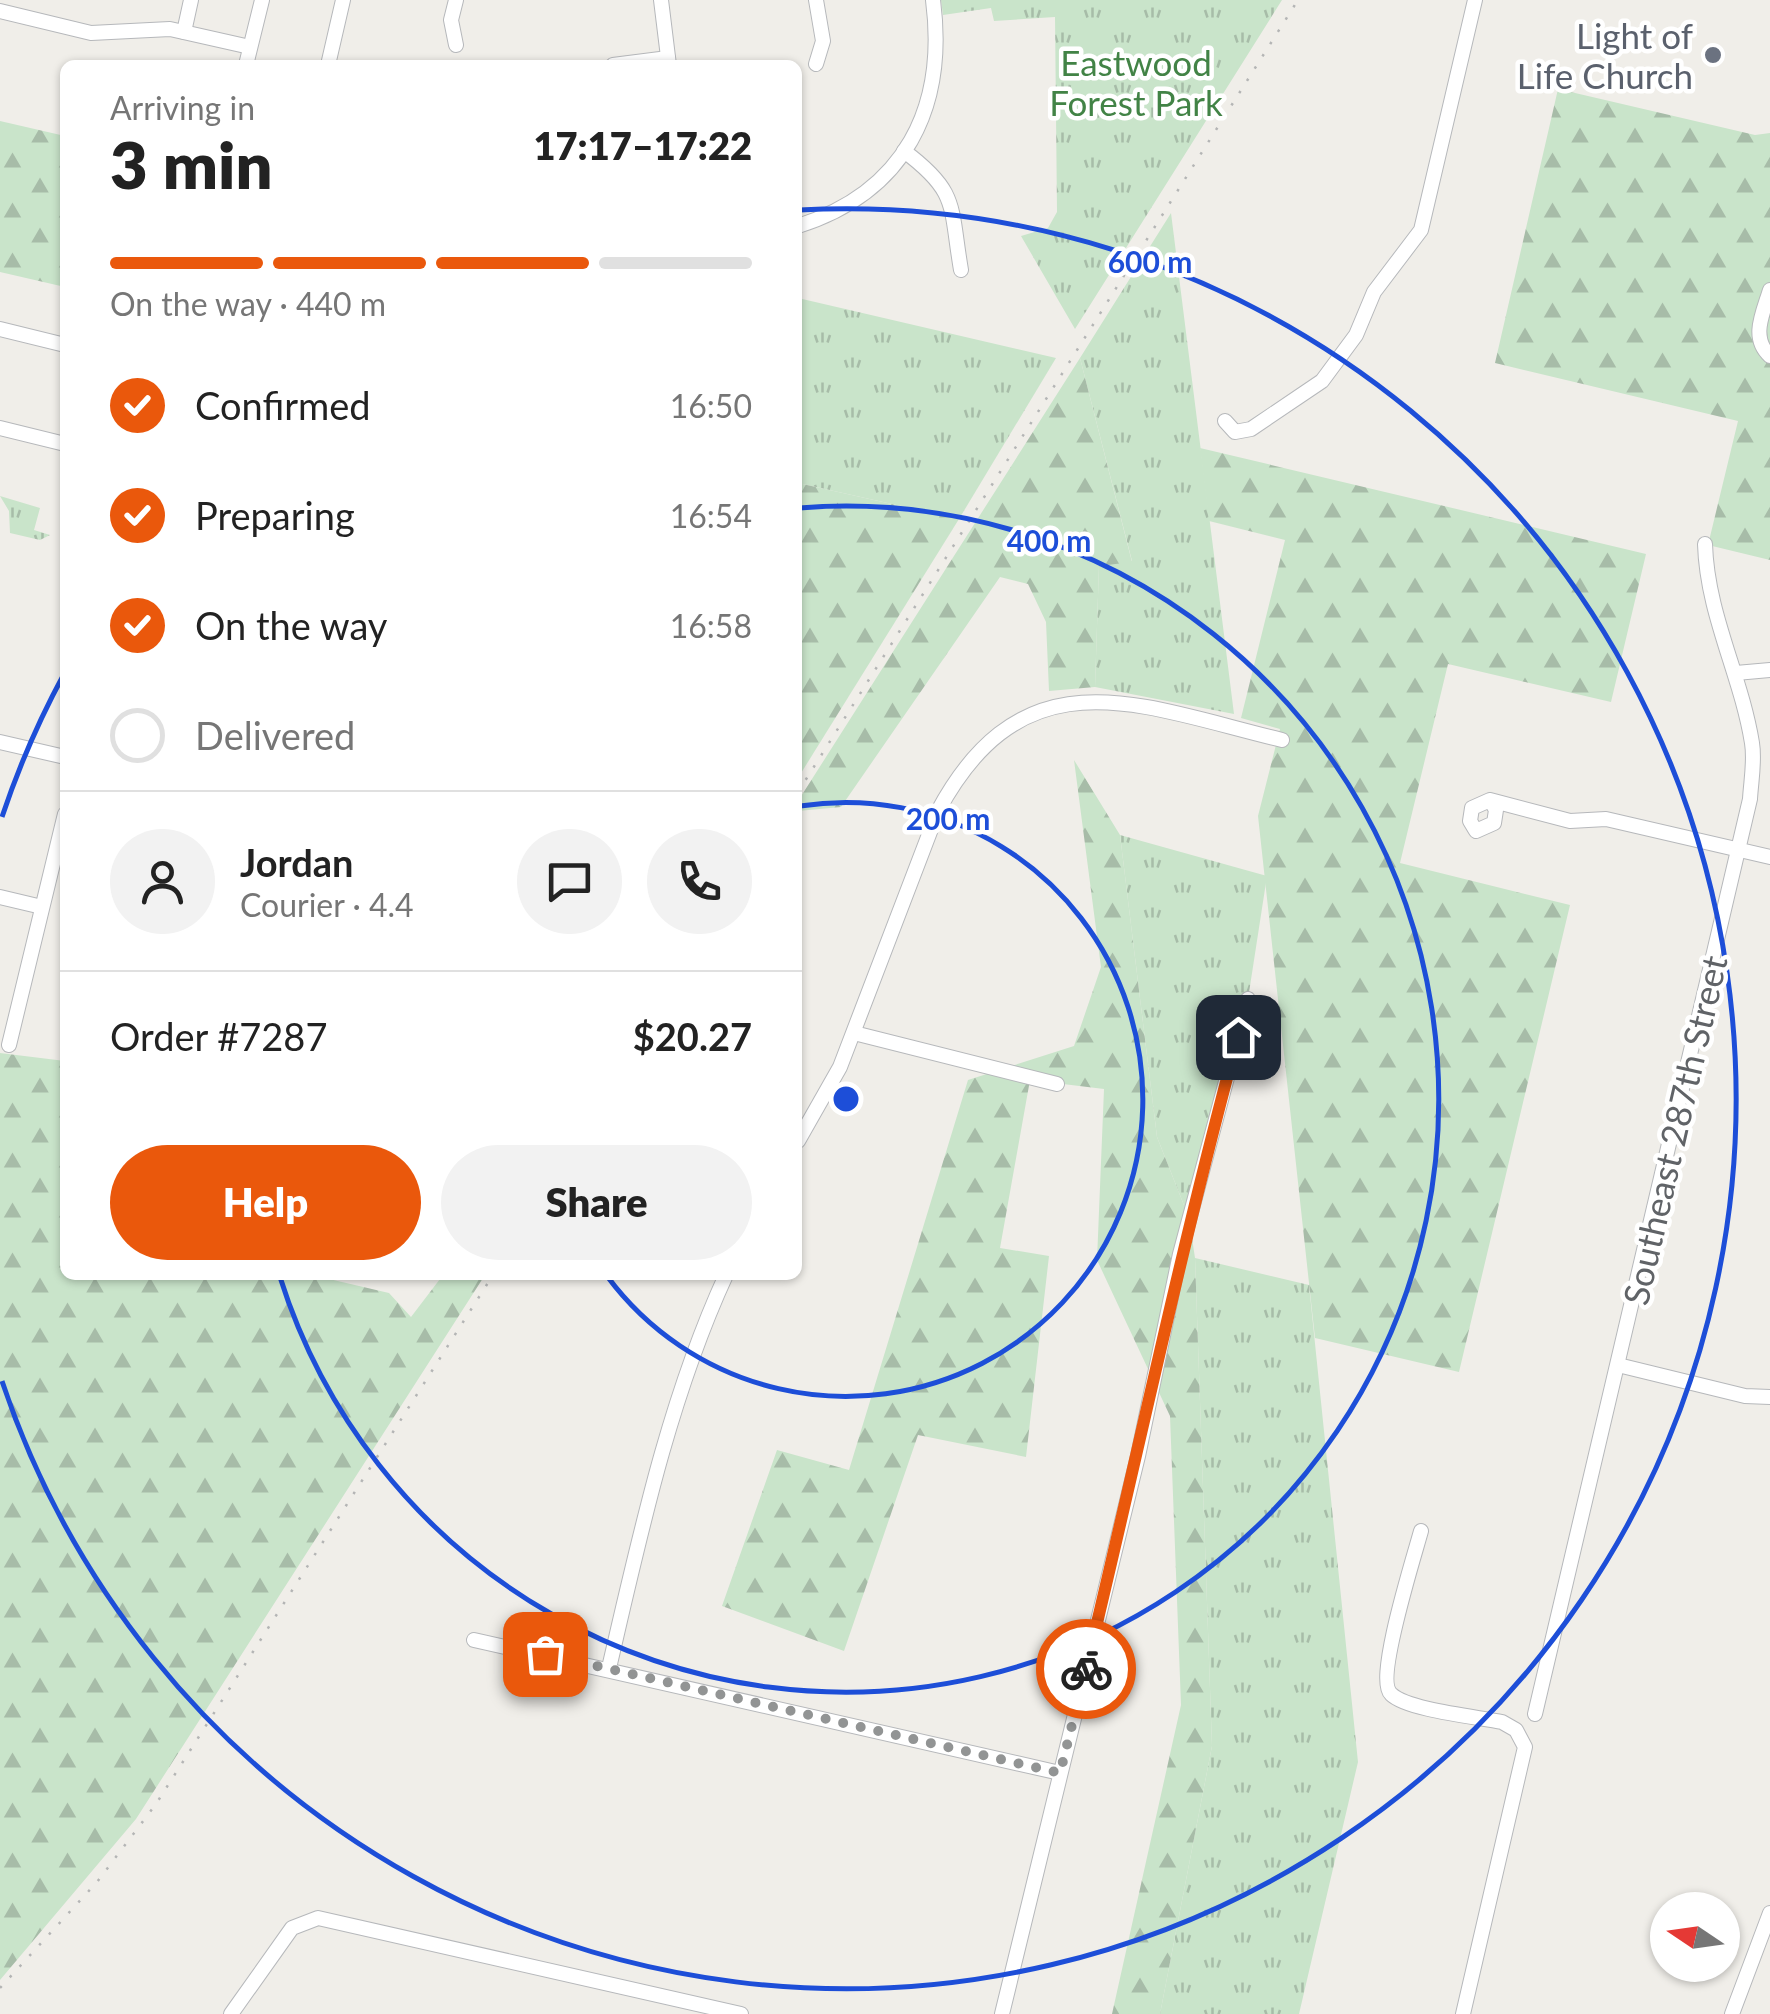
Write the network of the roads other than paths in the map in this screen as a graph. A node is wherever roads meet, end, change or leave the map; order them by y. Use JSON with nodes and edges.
{"nodes":[{"id":1,"x":192,"y":0,"type":"edge"},
{"id":2,"x":262,"y":0,"type":"edge"},
{"id":3,"x":343,"y":0,"type":"edge"},
{"id":4,"x":456,"y":0,"type":"edge"},
{"id":5,"x":661,"y":0,"type":"edge"},
{"id":6,"x":816,"y":0,"type":"edge"},
{"id":7,"x":933,"y":0,"type":"edge"},
{"id":8,"x":1475,"y":0,"type":"edge"},
{"id":9,"x":9,"y":8,"type":"edge"},
{"id":10,"x":184,"y":32,"type":"junction"},
{"id":11,"x":456,"y":45,"type":"dead end"},
{"id":12,"x":250,"y":47,"type":"junction"},
{"id":13,"x":247,"y":60,"type":"edge"},
{"id":14,"x":329,"y":60,"type":"edge"},
{"id":15,"x":668,"y":60,"type":"edge"},
{"id":16,"x":816,"y":64,"type":"dead end"},
{"id":17,"x":904,"y":150,"type":"junction"},
{"id":18,"x":802,"y":224,"type":"edge"},
{"id":19,"x":961,"y":270,"type":"dead end"},
{"id":20,"x":1770,"y":290,"type":"edge"},
{"id":21,"x":0,"y":329,"type":"edge"},
{"id":22,"x":60,"y":344,"type":"edge"},
{"id":23,"x":1770,"y":356,"type":"edge"},
{"id":24,"x":1225,"y":421,"type":"dead end"},
{"id":25,"x":0,"y":428,"type":"edge"},
{"id":26,"x":60,"y":443,"type":"edge"},
{"id":27,"x":1706,"y":544,"type":"dead end"},
{"id":28,"x":1770,"y":670,"type":"edge"},
{"id":29,"x":1736,"y":673,"type":"junction"},
{"id":30,"x":1282,"y":740,"type":"dead end"},
{"id":31,"x":0,"y":742,"type":"edge"},
{"id":32,"x":60,"y":756,"type":"edge"},
{"id":33,"x":1490,"y":800,"type":"dead end"},
{"id":34,"x":60,"y":834,"type":"edge"},
{"id":35,"x":1740,"y":849,"type":"junction"},
{"id":36,"x":1770,"y":857,"type":"edge"},
{"id":37,"x":0,"y":897,"type":"edge"},
{"id":38,"x":42,"y":907,"type":"junction"},
{"id":39,"x":1248,"y":999,"type":"dead end"},
{"id":40,"x":854,"y":1033,"type":"junction"},
{"id":41,"x":9,"y":1045,"type":"dead end"},
{"id":42,"x":1057,"y":1084,"type":"dead end"},
{"id":43,"x":802,"y":1134,"type":"edge"},
{"id":44,"x":724,"y":1280,"type":"edge"},
{"id":45,"x":1618,"y":1365,"type":"junction"},
{"id":46,"x":1770,"y":1396,"type":"edge"},
{"id":47,"x":1420,"y":1531,"type":"dead end"},
{"id":48,"x":474,"y":1640,"type":"dead end"},
{"id":49,"x":610,"y":1668,"type":"junction"},
{"id":50,"x":1535,"y":1714,"type":"dead end"},
{"id":51,"x":1060,"y":1773,"type":"junction"},
{"id":52,"x":1770,"y":1912,"type":"edge"},
{"id":53,"x":1006,"y":2013,"type":"edge"},
{"id":54,"x":231,"y":2014,"type":"edge"},
{"id":55,"x":741,"y":2014,"type":"edge"},
{"id":56,"x":1463,"y":2014,"type":"edge"},
{"id":57,"x":1732,"y":2014,"type":"edge"}],
"edges":[{"from":1,"to":10,"type":"street"},
{"from":2,"to":12,"type":"street"},
{"from":3,"to":14,"type":"street"},
{"from":4,"to":11,"type":"street"},
{"from":5,"to":15,"type":"street"},
{"from":6,"to":16,"type":"street"},
{"from":7,"to":17,"type":"street"},
{"from":8,"to":24,"type":"street"},
{"from":9,"to":10,"type":"street"},
{"from":10,"to":12,"type":"street"},
{"from":12,"to":13,"type":"street"},
{"from":17,"to":18,"type":"street"},
{"from":17,"to":19,"type":"street"},
{"from":20,"to":23,"type":"street"},
{"from":21,"to":22,"type":"street"},
{"from":25,"to":26,"type":"street"},
{"from":27,"to":29,"type":"street","name":"Southeast 287th Street"},
{"from":28,"to":29,"type":"street"},
{"from":29,"to":35,"type":"street","name":"Southeast 287th Street"},
{"from":30,"to":40,"type":"street"},
{"from":31,"to":32,"type":"street"},
{"from":33,"to":35,"type":"street"},
{"from":34,"to":38,"type":"street"},
{"from":35,"to":36,"type":"street"},
{"from":35,"to":45,"type":"street","name":"Southeast 287th Street"},
{"from":37,"to":38,"type":"street"},
{"from":38,"to":41,"type":"street"},
{"from":39,"to":51,"type":"street"},
{"from":40,"to":42,"type":"street"},
{"from":40,"to":43,"type":"street"},
{"from":44,"to":49,"type":"street"},
{"from":45,"to":46,"type":"street"},
{"from":45,"to":50,"type":"street","name":"Southeast 287th Street"},
{"from":47,"to":56,"type":"street"},
{"from":48,"to":49,"type":"street"},
{"from":49,"to":51,"type":"street"},
{"from":51,"to":53,"type":"street"},
{"from":52,"to":57,"type":"street"},
{"from":54,"to":55,"type":"street"}]}
